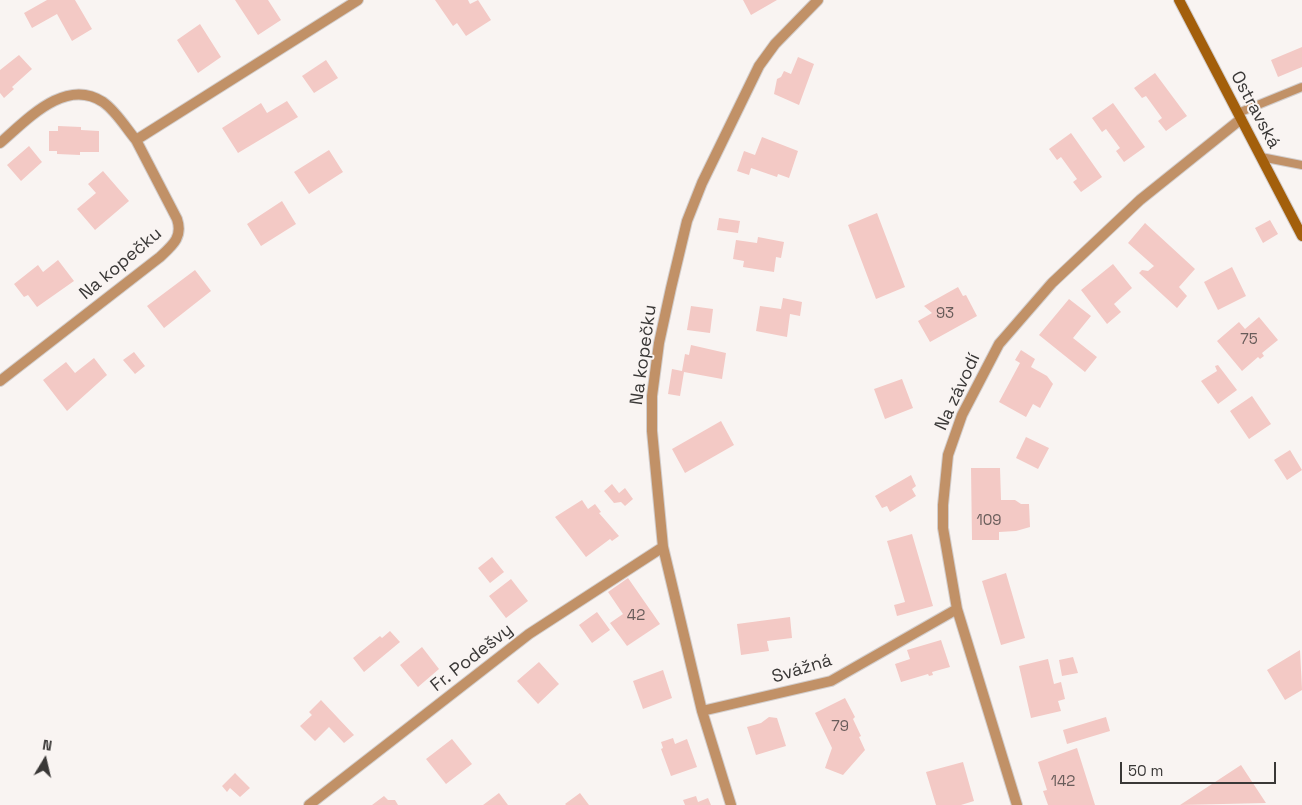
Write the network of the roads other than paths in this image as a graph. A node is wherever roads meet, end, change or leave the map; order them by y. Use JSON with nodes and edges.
{"nodes":[{"id":1,"x":358,"y":0,"type":"edge"},
{"id":2,"x":818,"y":0,"type":"edge"},
{"id":3,"x":1178,"y":0,"type":"edge"},
{"id":4,"x":1302,"y":87,"type":"edge"},
{"id":5,"x":1240,"y":116,"type":"junction"},
{"id":6,"x":136,"y":140,"type":"junction"},
{"id":7,"x":0,"y":143,"type":"edge"},
{"id":8,"x":1261,"y":156,"type":"junction"},
{"id":9,"x":1302,"y":165,"type":"edge"},
{"id":10,"x":1302,"y":236,"type":"edge"},
{"id":11,"x":0,"y":381,"type":"edge"},
{"id":12,"x":663,"y":547,"type":"junction"},
{"id":13,"x":957,"y":609,"type":"junction"},
{"id":14,"x":702,"y":712,"type":"junction"},
{"id":15,"x":310,"y":805,"type":"edge"},
{"id":16,"x":731,"y":805,"type":"edge"},
{"id":17,"x":1017,"y":805,"type":"edge"}],
"edges":[{"from":1,"to":6,"type":"street"},
{"from":2,"to":12,"type":"street","name":"Na kopečku"},
{"from":3,"to":5,"type":"street","name":"Ostravská"},
{"from":4,"to":5,"type":"lane"},
{"from":5,"to":8,"type":"street","name":"Ostravská"},
{"from":5,"to":13,"type":"street","name":"Na závodí"},
{"from":6,"to":7,"type":"street","name":"Na kopečku"},
{"from":6,"to":11,"type":"street","name":"Na kopečku"},
{"from":8,"to":9,"type":"lane"},
{"from":8,"to":10,"type":"street","name":"Ostravská"},
{"from":12,"to":14,"type":"street","name":"Na kopečku"},
{"from":12,"to":15,"type":"street","name":"Fr. Podešvy"},
{"from":13,"to":14,"type":"street","name":"Svážná"},
{"from":13,"to":17,"type":"street","name":"Na závodí"},
{"from":14,"to":16,"type":"street","name":"Na kopečku"}]}
